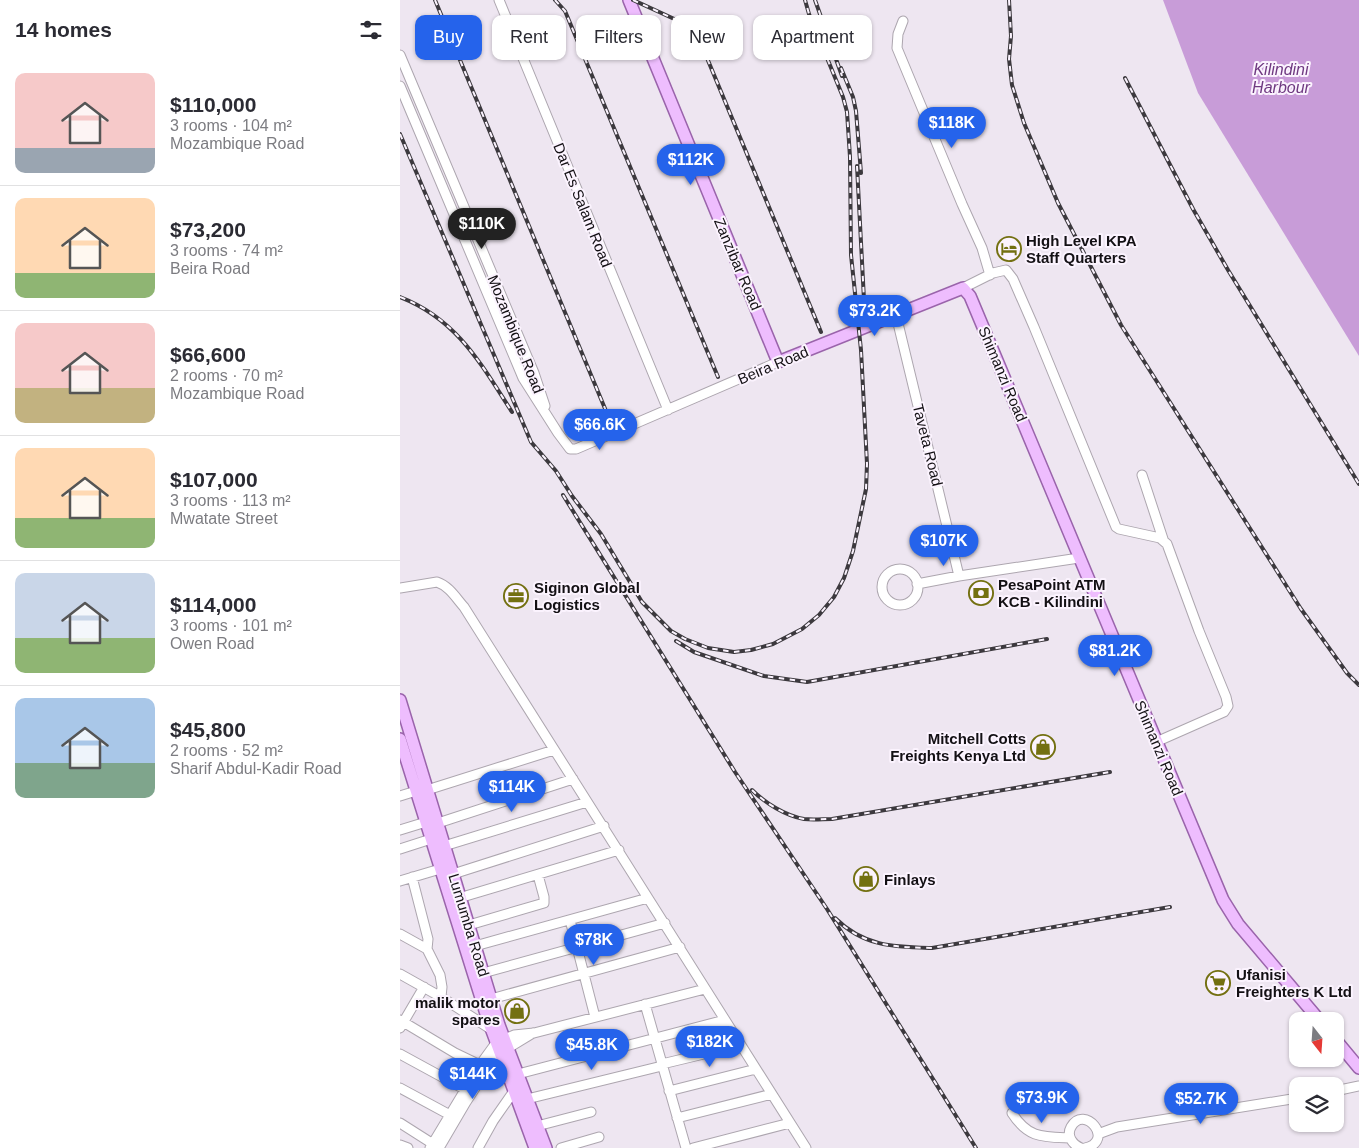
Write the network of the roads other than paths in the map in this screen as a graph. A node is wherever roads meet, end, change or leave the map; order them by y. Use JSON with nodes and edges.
{"nodes":[{"id":1,"x":499,"y":0,"type":"edge"},
{"id":2,"x":629,"y":0,"type":"edge"},
{"id":3,"x":903,"y":21,"type":"dead end"},
{"id":4,"x":400,"y":55,"type":"edge"},
{"id":5,"x":400,"y":86,"type":"edge"},
{"id":6,"x":990,"y":275,"type":"junction"},
{"id":7,"x":963,"y":288,"type":"junction"},
{"id":8,"x":896,"y":314,"type":"junction"},
{"id":9,"x":778,"y":362,"type":"junction"},
{"id":10,"x":668,"y":410,"type":"junction"},
{"id":11,"x":550,"y":420,"type":"junction"},
{"id":12,"x":1142,"y":476,"type":"dead end"},
{"id":13,"x":1163,"y":540,"type":"junction"},
{"id":14,"x":1079,"y":558,"type":"junction"},
{"id":15,"x":959,"y":576,"type":"junction"},
{"id":16,"x":917,"y":584,"type":"junction"},
{"id":17,"x":400,"y":588,"type":"edge"},
{"id":18,"x":400,"y":700,"type":"edge"},
{"id":19,"x":1156,"y":742,"type":"junction"},
{"id":20,"x":401,"y":746,"type":"edge"},
{"id":21,"x":554,"y":750,"type":"junction"},
{"id":22,"x":413,"y":763,"type":"junction"},
{"id":23,"x":573,"y":779,"type":"junction"},
{"id":24,"x":422,"y":790,"type":"junction"},
{"id":25,"x":400,"y":796,"type":"edge"},
{"id":26,"x":587,"y":802,"type":"junction"},
{"id":27,"x":426,"y":822,"type":"junction"},
{"id":28,"x":438,"y":823,"type":"junction"},
{"id":29,"x":604,"y":826,"type":"junction"},
{"id":30,"x":400,"y":830,"type":"edge"},
{"id":31,"x":431,"y":839,"type":"junction"},
{"id":32,"x":444,"y":846,"type":"junction"},
{"id":33,"x":400,"y":849,"type":"edge"},
{"id":34,"x":619,"y":850,"type":"junction"},
{"id":35,"x":440,"y":869,"type":"junction"},
{"id":36,"x":453,"y":874,"type":"junction"},
{"id":37,"x":538,"y":875,"type":"junction"},
{"id":38,"x":412,"y":877,"type":"junction"},
{"id":39,"x":400,"y":881,"type":"edge"},
{"id":40,"x":459,"y":898,"type":"junction"},
{"id":41,"x":648,"y":898,"type":"junction"},
{"id":42,"x":570,"y":920,"type":"junction"},
{"id":43,"x":665,"y":923,"type":"junction"},
{"id":44,"x":469,"y":925,"type":"junction"},
{"id":45,"x":400,"y":934,"type":"edge"},
{"id":46,"x":475,"y":946,"type":"junction"},
{"id":47,"x":576,"y":946,"type":"junction"},
{"id":48,"x":680,"y":947,"type":"junction"},
{"id":49,"x":427,"y":949,"type":"junction"},
{"id":50,"x":483,"y":973,"type":"junction"},
{"id":51,"x":400,"y":974,"type":"edge"},
{"id":52,"x":584,"y":974,"type":"junction"},
{"id":53,"x":424,"y":987,"type":"junction"},
{"id":54,"x":705,"y":989,"type":"junction"},
{"id":55,"x":440,"y":997,"type":"junction"},
{"id":56,"x":491,"y":999,"type":"junction"},
{"id":57,"x":645,"y":1004,"type":"junction"},
{"id":58,"x":1313,"y":1012,"type":"edge"},
{"id":59,"x":595,"y":1017,"type":"junction"},
{"id":60,"x":725,"y":1020,"type":"junction"},
{"id":61,"x":401,"y":1023,"type":"edge"},
{"id":62,"x":492,"y":1030,"type":"junction"},
{"id":63,"x":654,"y":1038,"type":"junction"},
{"id":64,"x":741,"y":1045,"type":"junction"},
{"id":65,"x":502,"y":1046,"type":"junction"},
{"id":66,"x":1344,"y":1050,"type":"edge"},
{"id":67,"x":400,"y":1054,"type":"edge"},
{"id":68,"x":480,"y":1065,"type":"junction"},
{"id":69,"x":662,"y":1065,"type":"junction"},
{"id":70,"x":1359,"y":1068,"type":"edge"},
{"id":71,"x":756,"y":1069,"type":"junction"},
{"id":72,"x":518,"y":1074,"type":"junction"},
{"id":73,"x":1359,"y":1086,"type":"edge"},
{"id":74,"x":400,"y":1088,"type":"edge"},
{"id":75,"x":1344,"y":1089,"type":"edge"},
{"id":76,"x":466,"y":1090,"type":"junction"},
{"id":77,"x":669,"y":1091,"type":"junction"},
{"id":78,"x":514,"y":1092,"type":"junction"},
{"id":79,"x":772,"y":1094,"type":"junction"},
{"id":80,"x":527,"y":1099,"type":"junction"},
{"id":81,"x":1289,"y":1099,"type":"edge"},
{"id":82,"x":590,"y":1112,"type":"dead end"},
{"id":83,"x":1012,"y":1113,"type":"dead end"},
{"id":84,"x":450,"y":1115,"type":"junction"},
{"id":85,"x":677,"y":1118,"type":"junction"},
{"id":86,"x":400,"y":1123,"type":"edge"},
{"id":87,"x":790,"y":1123,"type":"junction"},
{"id":88,"x":537,"y":1126,"type":"junction"},
{"id":89,"x":1098,"y":1134,"type":"junction"},
{"id":90,"x":599,"y":1137,"type":"dead end"},
{"id":91,"x":1069,"y":1138,"type":"junction"},
{"id":92,"x":400,"y":1145,"type":"edge"},
{"id":93,"x":434,"y":1147,"type":"edge"},
{"id":94,"x":408,"y":1148,"type":"edge"},
{"id":95,"x":478,"y":1148,"type":"edge"},
{"id":96,"x":535,"y":1148,"type":"edge"},
{"id":97,"x":546,"y":1148,"type":"edge"},
{"id":98,"x":561,"y":1148,"type":"edge"},
{"id":99,"x":686,"y":1148,"type":"edge"},
{"id":100,"x":693,"y":1148,"type":"edge"},
{"id":101,"x":806,"y":1148,"type":"edge"},
{"id":102,"x":1083,"y":1148,"type":"edge"}],
"edges":[{"from":1,"to":10,"type":"street","name":"Dar Es Salam Road"},
{"from":2,"to":9,"type":"main road","name":"Zanzibar Road"},
{"from":3,"to":6,"type":"street"},
{"from":4,"to":11,"type":"street","name":"Mozambique Road"},
{"from":5,"to":11,"type":"street","name":"Mozambique Road"},
{"from":6,"to":7,"type":"street"},
{"from":6,"to":13,"type":"street"},
{"from":7,"to":8,"type":"main road","name":"Beira Road"},
{"from":7,"to":14,"type":"main road","name":"Shimanzi Road"},
{"from":8,"to":9,"type":"main road","name":"Beira Road"},
{"from":8,"to":15,"type":"street","name":"Taveta Road"},
{"from":9,"to":10,"type":"street","name":"Beira Road"},
{"from":10,"to":11,"type":"street","name":"Mozambique Road"},
{"from":12,"to":13,"type":"street"},
{"from":13,"to":19,"type":"street"},
{"from":14,"to":15,"type":"street"},
{"from":14,"to":19,"type":"main road","name":"Shimanzi Road"},
{"from":15,"to":16,"type":"street"},
{"from":16,"to":16,"type":"street"},
{"from":17,"to":21,"type":"street"},
{"from":18,"to":22,"type":"main road","name":"Lumumba Road"},
{"from":19,"to":58,"type":"main road","name":"Shimanzi Road"},
{"from":20,"to":22,"type":"main road","name":"Lumumba Road"},
{"from":21,"to":23,"type":"street"},
{"from":21,"to":24,"type":"street"},
{"from":22,"to":24,"type":"main road","name":"Lumumba Road"},
{"from":23,"to":26,"type":"street"},
{"from":23,"to":28,"type":"street"},
{"from":24,"to":25,"type":"street"},
{"from":24,"to":27,"type":"main road","name":"Lumumba Road"},
{"from":24,"to":28,"type":"main road","name":"Lumumba Road"},
{"from":26,"to":29,"type":"street"},
{"from":26,"to":32,"type":"street"},
{"from":27,"to":30,"type":"street"},
{"from":27,"to":31,"type":"main road","name":"Lumumba Road"},
{"from":28,"to":32,"type":"main road","name":"Lumumba Road"},
{"from":29,"to":34,"type":"street"},
{"from":29,"to":36,"type":"street"},
{"from":31,"to":33,"type":"street"},
{"from":31,"to":35,"type":"main road","name":"Lumumba Road"},
{"from":32,"to":36,"type":"main road","name":"Lumumba Road"},
{"from":34,"to":37,"type":"street"},
{"from":34,"to":41,"type":"street"},
{"from":35,"to":38,"type":"street"},
{"from":35,"to":62,"type":"main road","name":"Lumumba Road"},
{"from":36,"to":40,"type":"main road","name":"Lumumba Road"},
{"from":37,"to":40,"type":"street"},
{"from":37,"to":44,"type":"street"},
{"from":38,"to":39,"type":"street"},
{"from":38,"to":49,"type":"street"},
{"from":40,"to":44,"type":"main road","name":"Lumumba Road"},
{"from":41,"to":42,"type":"street"},
{"from":41,"to":43,"type":"street"},
{"from":42,"to":46,"type":"street"},
{"from":42,"to":47,"type":"street"},
{"from":43,"to":47,"type":"street"},
{"from":43,"to":48,"type":"street"},
{"from":44,"to":46,"type":"main road","name":"Lumumba Road"},
{"from":45,"to":49,"type":"street"},
{"from":46,"to":50,"type":"main road","name":"Lumumba Road"},
{"from":47,"to":50,"type":"street"},
{"from":47,"to":52,"type":"street"},
{"from":48,"to":52,"type":"street"},
{"from":48,"to":54,"type":"street"},
{"from":49,"to":55,"type":"street"},
{"from":50,"to":56,"type":"main road","name":"Lumumba Road"},
{"from":51,"to":53,"type":"street"},
{"from":52,"to":56,"type":"street"},
{"from":52,"to":59,"type":"street"},
{"from":53,"to":55,"type":"street"},
{"from":53,"to":61,"type":"street"},
{"from":54,"to":57,"type":"street"},
{"from":54,"to":60,"type":"street"},
{"from":55,"to":62,"type":"street"},
{"from":56,"to":65,"type":"main road","name":"Lumumba Road"},
{"from":57,"to":59,"type":"street"},
{"from":57,"to":63,"type":"street"},
{"from":59,"to":65,"type":"street"},
{"from":60,"to":63,"type":"street"},
{"from":60,"to":64,"type":"street"},
{"from":61,"to":68,"type":"street"},
{"from":62,"to":65,"type":"main road","name":"Lumumba Road"},
{"from":63,"to":69,"type":"street"},
{"from":63,"to":72,"type":"street"},
{"from":64,"to":69,"type":"street"},
{"from":64,"to":71,"type":"street"},
{"from":65,"to":68,"type":"street"},
{"from":65,"to":72,"type":"main road","name":"Lumumba Road"},
{"from":65,"to":78,"type":"main road","name":"Lumumba Road"},
{"from":65,"to":93,"type":"street"},
{"from":66,"to":70,"type":"main road"},
{"from":67,"to":76,"type":"street"},
{"from":68,"to":76,"type":"street"},
{"from":69,"to":77,"type":"street"},
{"from":69,"to":80,"type":"street"},
{"from":71,"to":77,"type":"street"},
{"from":71,"to":79,"type":"street"},
{"from":72,"to":80,"type":"main road","name":"Lumumba Road"},
{"from":73,"to":75,"type":"street"},
{"from":74,"to":84,"type":"street"},
{"from":76,"to":84,"type":"street"},
{"from":77,"to":85,"type":"street"},
{"from":78,"to":95,"type":"street"},
{"from":78,"to":96,"type":"main road","name":"Lumumba Road"},
{"from":79,"to":85,"type":"street"},
{"from":79,"to":87,"type":"street"},
{"from":80,"to":88,"type":"main road","name":"Lumumba Road"},
{"from":81,"to":89,"type":"street"},
{"from":82,"to":88,"type":"street"},
{"from":83,"to":91,"type":"street"},
{"from":84,"to":93,"type":"street"},
{"from":85,"to":99,"type":"street"},
{"from":86,"to":93,"type":"street"},
{"from":87,"to":100,"type":"street"},
{"from":87,"to":101,"type":"street"},
{"from":88,"to":97,"type":"main road","name":"Lumumba Road"},
{"from":89,"to":91,"type":"street"},
{"from":89,"to":102,"type":"street"},
{"from":90,"to":98,"type":"street"},
{"from":91,"to":102,"type":"street"},
{"from":92,"to":94,"type":"street"}]}
